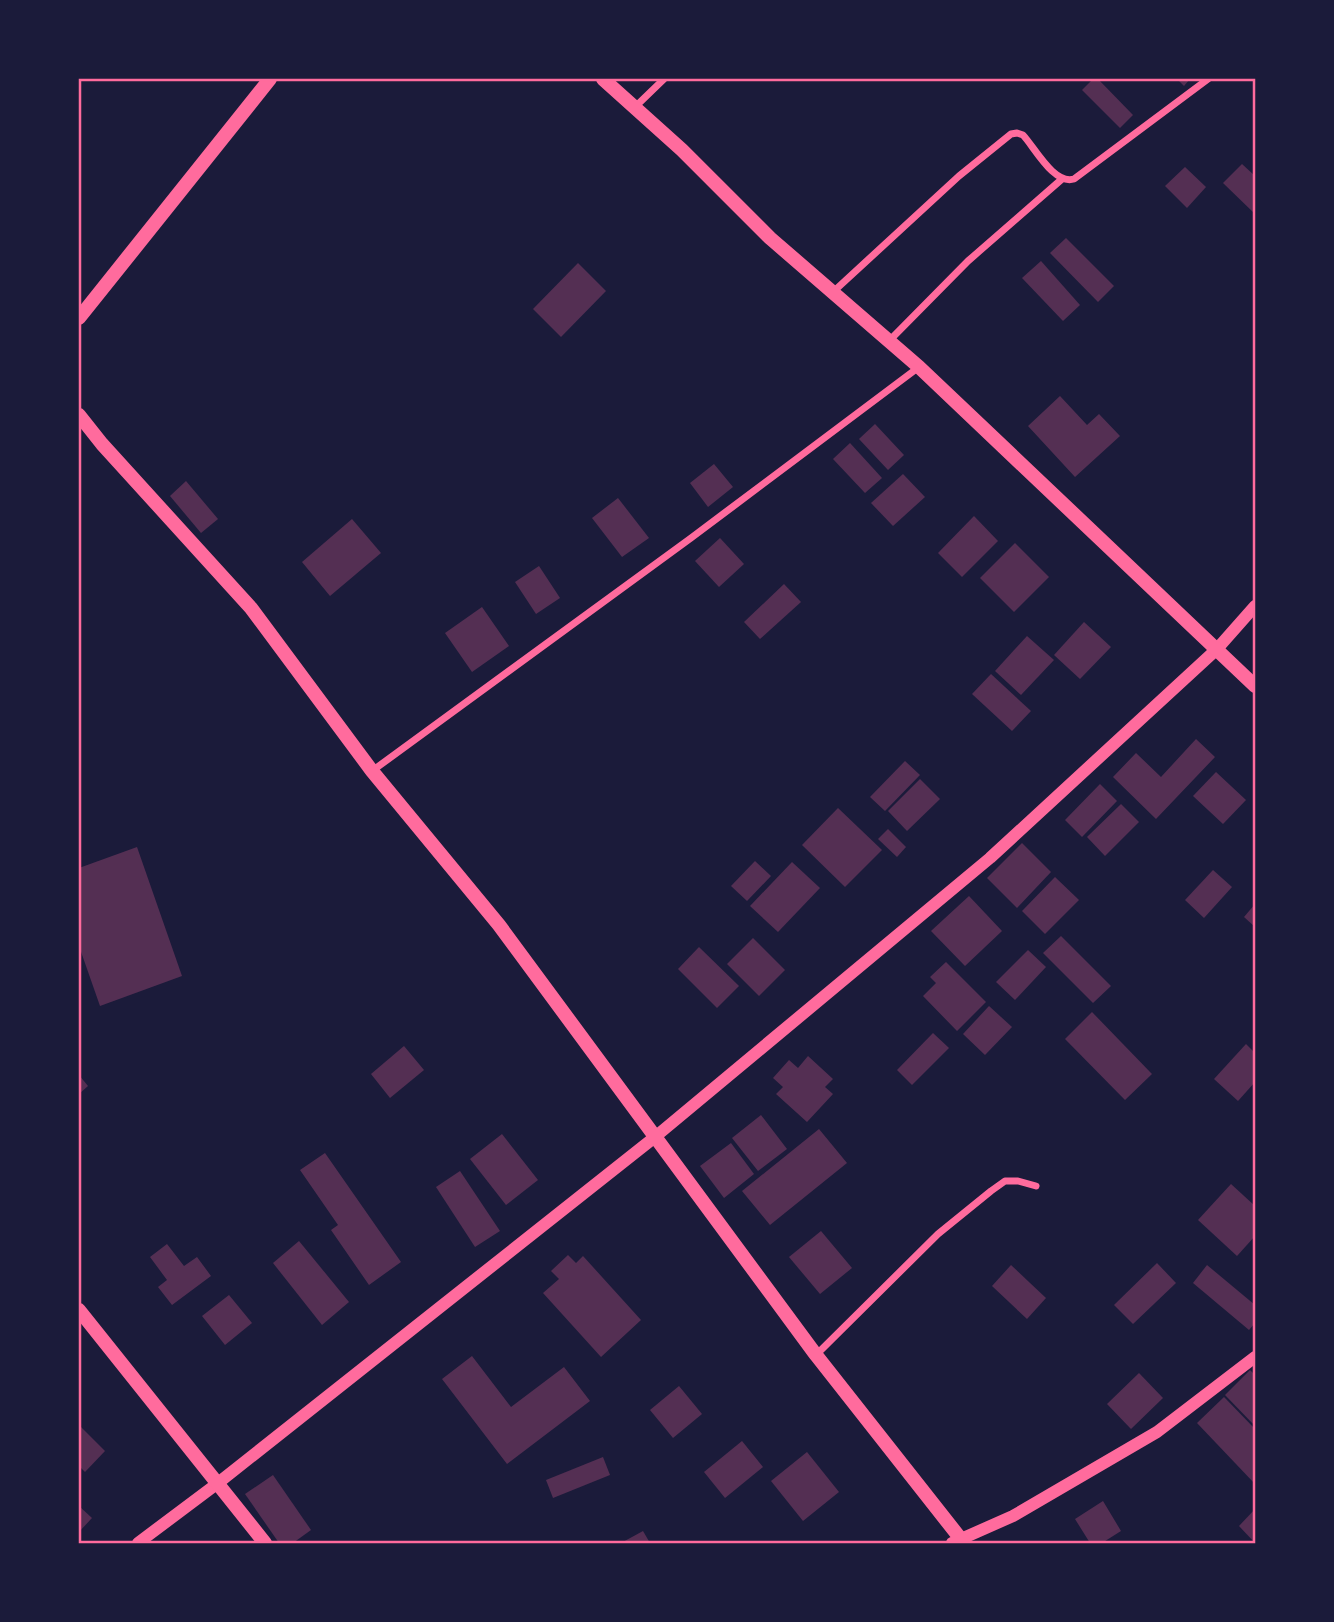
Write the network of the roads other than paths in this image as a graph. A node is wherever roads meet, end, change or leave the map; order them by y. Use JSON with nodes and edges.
{"nodes":[{"id":1,"x":270,"y":79,"type":"edge"},
{"id":2,"x":603,"y":79,"type":"edge"},
{"id":3,"x":664,"y":79,"type":"edge"},
{"id":4,"x":1208,"y":79,"type":"edge"},
{"id":5,"x":634,"y":108,"type":"junction"},
{"id":6,"x":1062,"y":179,"type":"junction"},
{"id":7,"x":833,"y":292,"type":"junction"},
{"id":8,"x":79,"y":318,"type":"edge"},
{"id":9,"x":890,"y":341,"type":"junction"},
{"id":10,"x":919,"y":367,"type":"junction"},
{"id":11,"x":79,"y":415,"type":"edge"},
{"id":12,"x":1255,"y":607,"type":"edge"},
{"id":13,"x":1217,"y":649,"type":"junction"},
{"id":14,"x":1255,"y":686,"type":"edge"},
{"id":15,"x":372,"y":771,"type":"junction"},
{"id":16,"x":655,"y":1137,"type":"junction"},
{"id":17,"x":1036,"y":1186,"type":"dead end"},
{"id":18,"x":79,"y":1310,"type":"edge"},
{"id":19,"x":816,"y":1354,"type":"junction"},
{"id":20,"x":1255,"y":1357,"type":"edge"},
{"id":21,"x":218,"y":1483,"type":"junction"},
{"id":22,"x":959,"y":1542,"type":"edge"},
{"id":23,"x":138,"y":1543,"type":"edge"},
{"id":24,"x":265,"y":1543,"type":"edge"}],
"edges":[{"from":1,"to":8,"type":"main road"},
{"from":2,"to":5,"type":"main road"},
{"from":3,"to":5,"type":"street"},
{"from":4,"to":6,"type":"street"},
{"from":5,"to":7,"type":"main road"},
{"from":6,"to":7,"type":"street"},
{"from":6,"to":9,"type":"street"},
{"from":7,"to":9,"type":"main road"},
{"from":9,"to":10,"type":"main road"},
{"from":10,"to":13,"type":"main road"},
{"from":10,"to":15,"type":"street"},
{"from":11,"to":15,"type":"main road"},
{"from":12,"to":13,"type":"street"},
{"from":13,"to":14,"type":"main road"},
{"from":13,"to":16,"type":"street"},
{"from":15,"to":16,"type":"main road"},
{"from":16,"to":19,"type":"main road"},
{"from":16,"to":21,"type":"street"},
{"from":17,"to":19,"type":"street"},
{"from":18,"to":21,"type":"main road"},
{"from":19,"to":22,"type":"main road"},
{"from":20,"to":22,"type":"street"},
{"from":21,"to":23,"type":"street"},
{"from":21,"to":24,"type":"main road"}]}
